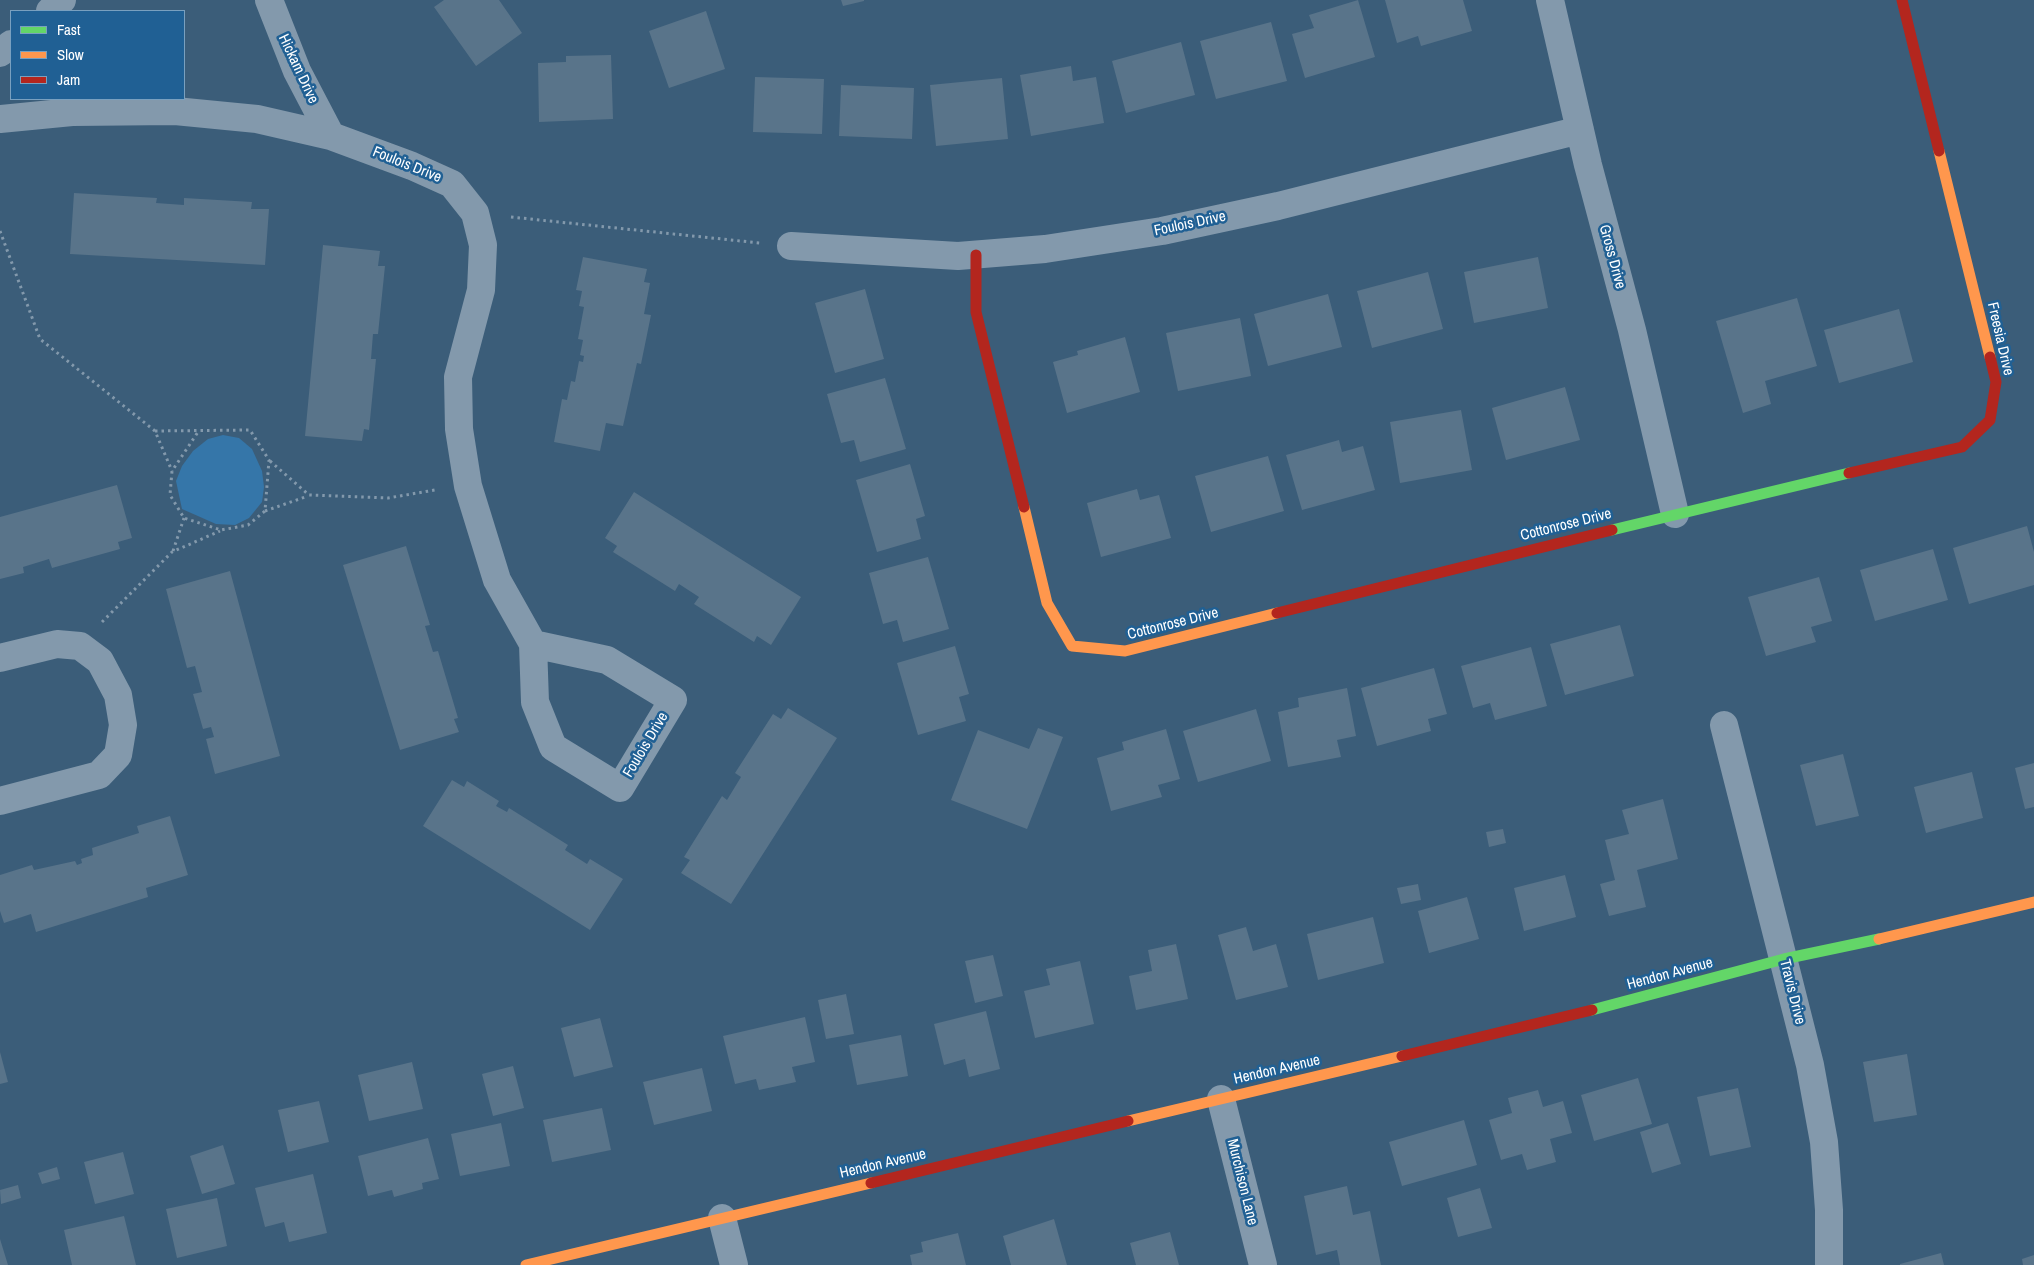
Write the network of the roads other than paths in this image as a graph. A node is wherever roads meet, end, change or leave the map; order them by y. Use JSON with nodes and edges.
{"nodes":[{"id":1,"x":62,"y":0,"type":"edge"},
{"id":2,"x":268,"y":0,"type":"edge"},
{"id":3,"x":1550,"y":0,"type":"edge"},
{"id":4,"x":1902,"y":0,"type":"edge"},
{"id":5,"x":51,"y":10,"type":"edge"},
{"id":6,"x":10,"y":45,"type":"edge"},
{"id":7,"x":0,"y":53,"type":"edge"},
{"id":8,"x":0,"y":119,"type":"edge"},
{"id":9,"x":1580,"y":130,"type":"junction"},
{"id":10,"x":332,"y":136,"type":"junction"},
{"id":11,"x":791,"y":246,"type":"road end"},
{"id":12,"x":976,"y":255,"type":"junction"},
{"id":13,"x":1675,"y":514,"type":"junction"},
{"id":14,"x":533,"y":644,"type":"junction"},
{"id":15,"x":0,"y":658,"type":"edge"},
{"id":16,"x":1724,"y":725,"type":"dead end"},
{"id":17,"x":0,"y":800,"type":"edge"},
{"id":18,"x":2034,"y":902,"type":"edge"},
{"id":19,"x":1784,"y":960,"type":"junction"},
{"id":20,"x":1221,"y":1099,"type":"junction"},
{"id":21,"x":722,"y":1218,"type":"junction"},
{"id":22,"x":526,"y":1265,"type":"edge"},
{"id":23,"x":734,"y":1265,"type":"edge"},
{"id":24,"x":1263,"y":1265,"type":"edge"},
{"id":25,"x":1830,"y":1265,"type":"edge"}],
"edges":[{"from":1,"to":5,"type":"street"},
{"from":2,"to":10,"type":"street","name":"Hickam Drive"},
{"from":3,"to":9,"type":"street","name":"Gross Drive"},
{"from":4,"to":13,"type":"street","name":"Freesia Drive"},
{"from":6,"to":7,"type":"street"},
{"from":8,"to":10,"type":"street","name":"Foulois Drive"},
{"from":9,"to":12,"type":"street","name":"Foulois Drive"},
{"from":9,"to":13,"type":"street","name":"Gross Drive"},
{"from":10,"to":14,"type":"street","name":"Foulois Drive"},
{"from":11,"to":12,"type":"street","name":"Foulois Drive"},
{"from":12,"to":13,"type":"street","name":"Cottonrose Drive"},
{"from":14,"to":14,"type":"street","name":"Foulois Drive"},
{"from":15,"to":17,"type":"street"},
{"from":16,"to":19,"type":"street","name":"Travis Drive"},
{"from":18,"to":19,"type":"street","name":"Hendon Avenue"},
{"from":19,"to":20,"type":"street","name":"Hendon Avenue"},
{"from":19,"to":25,"type":"street","name":"Travis Drive"},
{"from":20,"to":21,"type":"street","name":"Hendon Avenue"},
{"from":20,"to":24,"type":"street","name":"Murchison Lane"},
{"from":21,"to":22,"type":"street","name":"Hendon Avenue"},
{"from":21,"to":23,"type":"street"}]}
